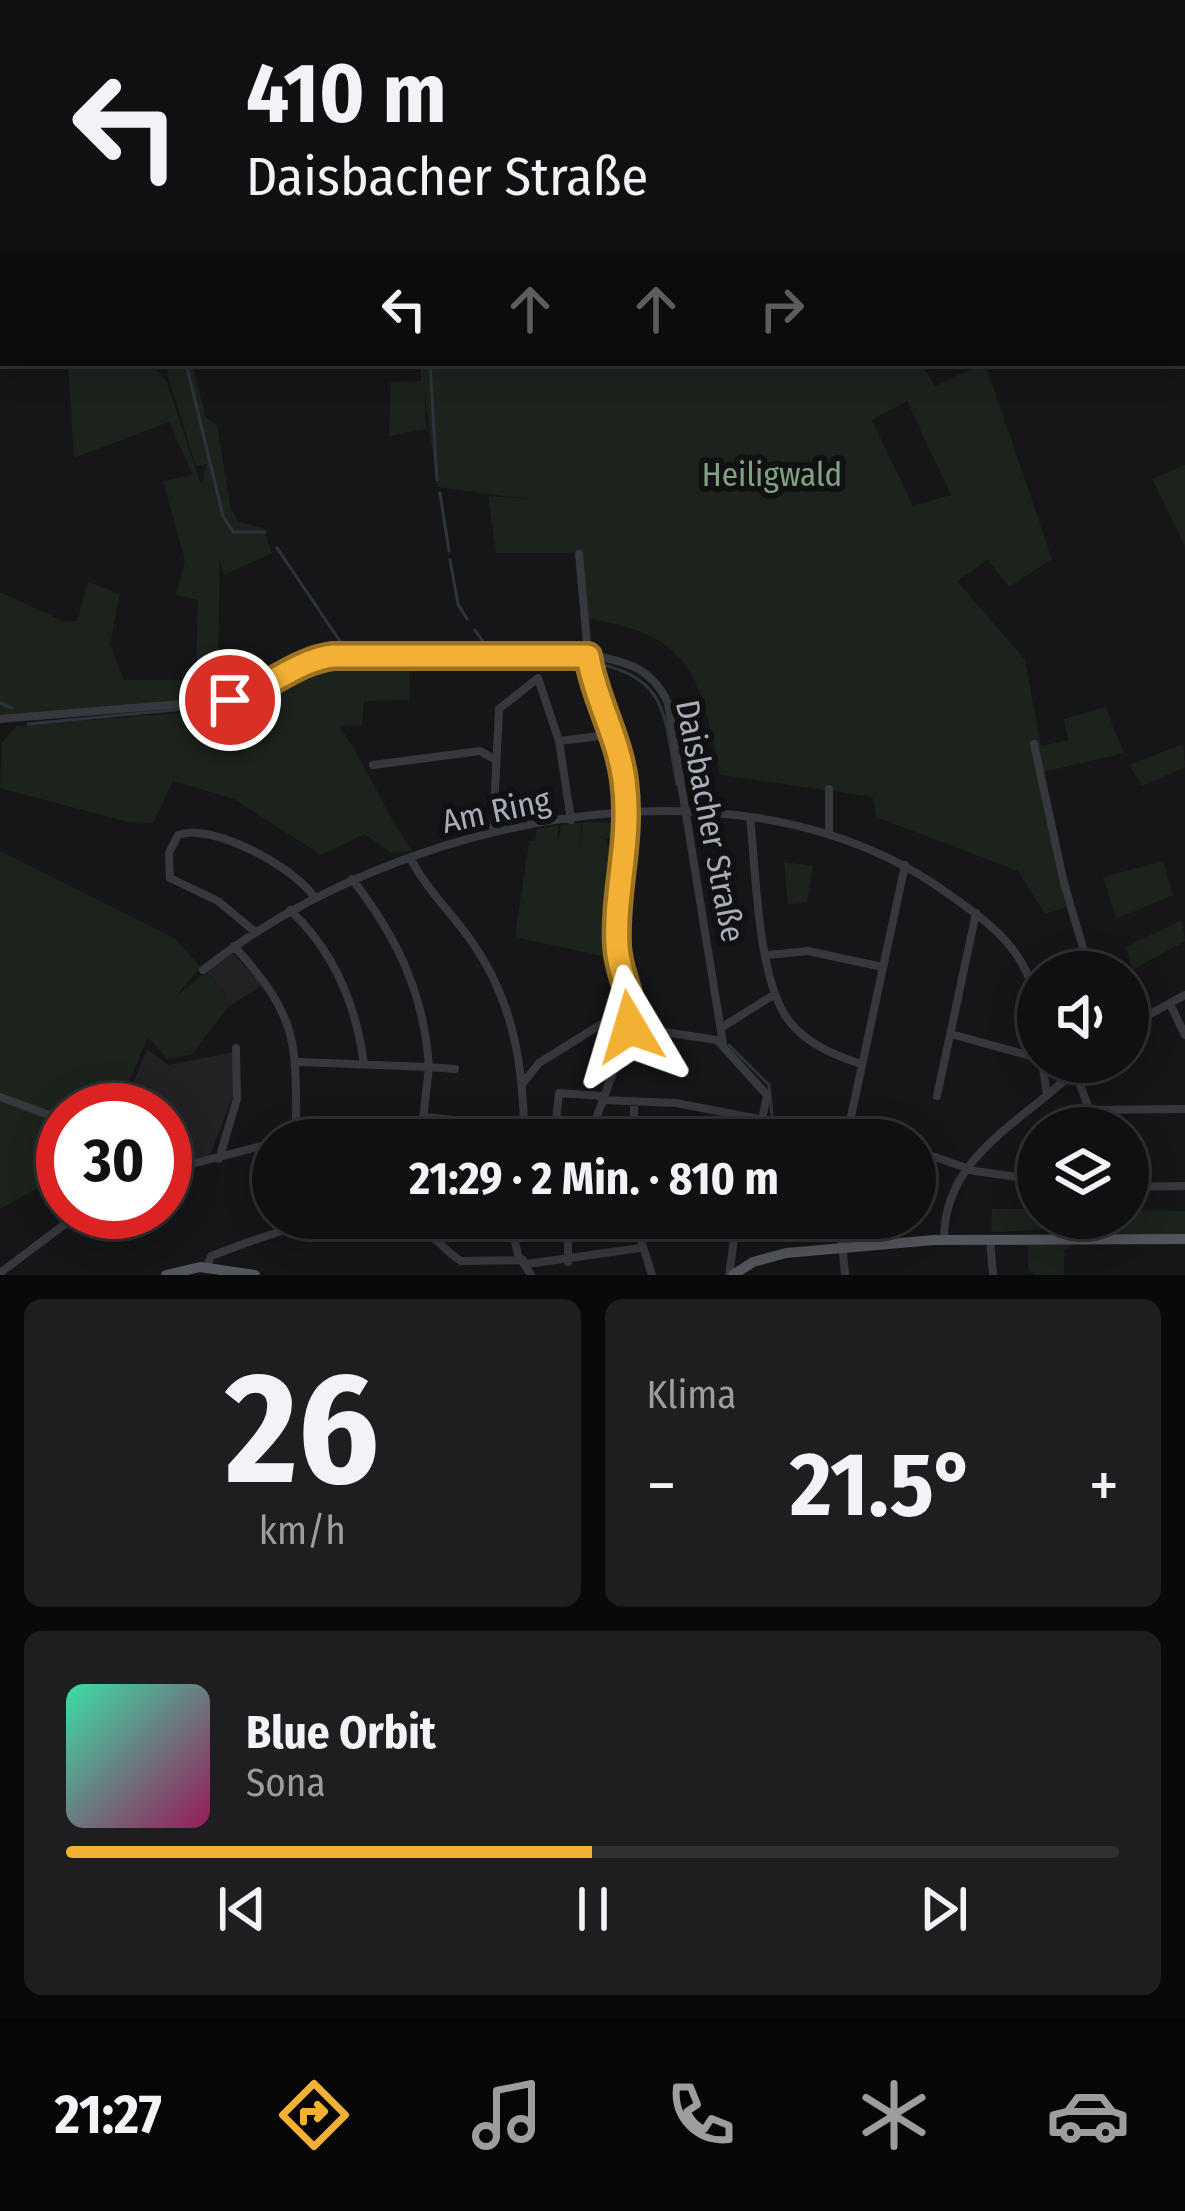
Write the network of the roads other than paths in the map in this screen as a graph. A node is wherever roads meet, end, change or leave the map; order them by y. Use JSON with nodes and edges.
{"nodes":[{"id":1,"x":579,"y":554,"type":"dead end"},
{"id":2,"x":588,"y":656,"type":"junction"},
{"id":3,"x":0,"y":719,"type":"edge"},
{"id":4,"x":616,"y":734,"type":"junction"},
{"id":5,"x":559,"y":741,"type":"junction"},
{"id":6,"x":1034,"y":744,"type":"dead end"},
{"id":7,"x":494,"y":759,"type":"junction"},
{"id":8,"x":373,"y":765,"type":"dead end"},
{"id":9,"x":829,"y":789,"type":"dead end"},
{"id":10,"x":687,"y":813,"type":"junction"},
{"id":11,"x":626,"y":814,"type":"junction"},
{"id":12,"x":750,"y":818,"type":"junction"},
{"id":13,"x":572,"y":820,"type":"junction"},
{"id":14,"x":829,"y":831,"type":"junction"},
{"id":15,"x":493,"y":832,"type":"junction"},
{"id":16,"x":410,"y":857,"type":"junction"},
{"id":17,"x":905,"y":865,"type":"junction"},
{"id":18,"x":352,"y":879,"type":"junction"},
{"id":19,"x":314,"y":897,"type":"junction"},
{"id":20,"x":290,"y":910,"type":"junction"},
{"id":21,"x":976,"y":914,"type":"junction"},
{"id":22,"x":254,"y":931,"type":"junction"},
{"id":23,"x":234,"y":946,"type":"junction"},
{"id":24,"x":1017,"y":951,"type":"edge"},
{"id":25,"x":1084,"y":951,"type":"edge"},
{"id":26,"x":768,"y":955,"type":"junction"},
{"id":27,"x":883,"y":967,"type":"junction"},
{"id":28,"x":203,"y":970,"type":"dead end"},
{"id":29,"x":626,"y":978,"type":"junction"},
{"id":30,"x":775,"y":994,"type":"junction"},
{"id":31,"x":1185,"y":995,"type":"edge"},
{"id":32,"x":1170,"y":1004,"type":"junction"},
{"id":33,"x":1149,"y":1015,"type":"edge"},
{"id":34,"x":724,"y":1026,"type":"junction"},
{"id":35,"x":630,"y":1027,"type":"junction"},
{"id":36,"x":951,"y":1034,"type":"junction"},
{"id":37,"x":1185,"y":1035,"type":"edge"},
{"id":38,"x":723,"y":1043,"type":"junction"},
{"id":39,"x":236,"y":1048,"type":"dead end"},
{"id":40,"x":1017,"y":1053,"type":"edge"},
{"id":41,"x":299,"y":1063,"type":"junction"},
{"id":42,"x":364,"y":1064,"type":"junction"},
{"id":43,"x":861,"y":1064,"type":"junction"},
{"id":44,"x":429,"y":1067,"type":"junction"},
{"id":45,"x":455,"y":1070,"type":"dead end"},
{"id":46,"x":522,"y":1083,"type":"junction"},
{"id":47,"x":1045,"y":1083,"type":"edge"},
{"id":48,"x":1061,"y":1083,"type":"edge"},
{"id":49,"x":1047,"y":1095,"type":"junction"},
{"id":50,"x":938,"y":1096,"type":"dead end"},
{"id":51,"x":0,"y":1097,"type":"edge"},
{"id":52,"x":602,"y":1098,"type":"junction"},
{"id":53,"x":634,"y":1105,"type":"junction"},
{"id":54,"x":1149,"y":1109,"type":"edge"},
{"id":55,"x":1185,"y":1109,"type":"edge"},
{"id":56,"x":36,"y":1110,"type":"edge"},
{"id":57,"x":426,"y":1117,"type":"joint"},
{"id":58,"x":766,"y":1118,"type":"junction"},
{"id":59,"x":297,"y":1119,"type":"edge"},
{"id":60,"x":443,"y":1119,"type":"edge"},
{"id":61,"x":523,"y":1119,"type":"edge"},
{"id":62,"x":556,"y":1119,"type":"edge"},
{"id":63,"x":595,"y":1119,"type":"edge"},
{"id":64,"x":634,"y":1119,"type":"edge"},
{"id":65,"x":770,"y":1119,"type":"edge"},
{"id":66,"x":851,"y":1119,"type":"edge"},
{"id":67,"x":252,"y":1149,"type":"edge"},
{"id":68,"x":936,"y":1156,"type":"edge"},
{"id":69,"x":219,"y":1159,"type":"junction"},
{"id":70,"x":192,"y":1163,"type":"edge"},
{"id":71,"x":968,"y":1166,"type":"junction"},
{"id":72,"x":1017,"y":1176,"type":"edge"},
{"id":73,"x":1149,"y":1186,"type":"edge"},
{"id":74,"x":1185,"y":1186,"type":"edge"},
{"id":75,"x":990,"y":1238,"type":"junction"},
{"id":76,"x":45,"y":1239,"type":"edge"},
{"id":77,"x":517,"y":1239,"type":"edge"},
{"id":78,"x":568,"y":1239,"type":"edge"},
{"id":79,"x":638,"y":1239,"type":"edge"},
{"id":80,"x":734,"y":1239,"type":"edge"},
{"id":81,"x":842,"y":1239,"type":"edge"},
{"id":82,"x":944,"y":1239,"type":"junction"},
{"id":83,"x":1185,"y":1239,"type":"edge"},
{"id":84,"x":640,"y":1248,"type":"junction"},
{"id":85,"x":842,"y":1248,"type":"junction"},
{"id":86,"x":525,"y":1262,"type":"junction"},
{"id":87,"x":568,"y":1262,"type":"junction"},
{"id":88,"x":207,"y":1267,"type":"junction"},
{"id":89,"x":0,"y":1273,"type":"edge"},
{"id":90,"x":166,"y":1275,"type":"edge"},
{"id":91,"x":255,"y":1275,"type":"edge"},
{"id":92,"x":531,"y":1275,"type":"edge"},
{"id":93,"x":652,"y":1275,"type":"edge"},
{"id":94,"x":731,"y":1275,"type":"edge"},
{"id":95,"x":845,"y":1275,"type":"edge"},
{"id":96,"x":993,"y":1275,"type":"edge"}],
"edges":[{"from":1,"to":2,"type":"street"},
{"from":2,"to":3,"type":"street","name":"Daisbacher Straße"},
{"from":2,"to":4,"type":"street"},
{"from":2,"to":10,"type":"street","name":"Daisbacher Straße"},
{"from":4,"to":5,"type":"street"},
{"from":4,"to":11,"type":"street"},
{"from":5,"to":7,"type":"street"},
{"from":5,"to":13,"type":"street"},
{"from":6,"to":25,"type":"street"},
{"from":7,"to":8,"type":"street"},
{"from":7,"to":15,"type":"street"},
{"from":9,"to":14,"type":"street"},
{"from":10,"to":11,"type":"street","name":"Am Ring"},
{"from":10,"to":12,"type":"street","name":"Am Ring"},
{"from":10,"to":34,"type":"street","name":"Daisbacher Straße"},
{"from":11,"to":13,"type":"street","name":"Am Ring"},
{"from":11,"to":29,"type":"street"},
{"from":12,"to":14,"type":"street","name":"Am Ring"},
{"from":12,"to":26,"type":"street"},
{"from":13,"to":15,"type":"street","name":"Am Ring"},
{"from":14,"to":17,"type":"street","name":"Am Ring"},
{"from":15,"to":16,"type":"street","name":"Am Ring"},
{"from":16,"to":18,"type":"street","name":"Am Ring"},
{"from":16,"to":46,"type":"street"},
{"from":17,"to":21,"type":"street","name":"Am Ring"},
{"from":17,"to":27,"type":"street"},
{"from":18,"to":19,"type":"street","name":"Am Ring"},
{"from":18,"to":44,"type":"street"},
{"from":19,"to":20,"type":"street","name":"Am Ring"},
{"from":19,"to":22,"type":"street"},
{"from":20,"to":22,"type":"street","name":"Am Ring"},
{"from":20,"to":42,"type":"street"},
{"from":21,"to":24,"type":"street","name":"Am Ring"},
{"from":21,"to":36,"type":"street"},
{"from":22,"to":23,"type":"street","name":"Am Ring"},
{"from":23,"to":28,"type":"street","name":"Am Ring"},
{"from":23,"to":41,"type":"street"},
{"from":26,"to":27,"type":"street"},
{"from":26,"to":30,"type":"street"},
{"from":27,"to":43,"type":"street"},
{"from":29,"to":35,"type":"street"},
{"from":29,"to":46,"type":"street"},
{"from":30,"to":34,"type":"street"},
{"from":30,"to":43,"type":"street"},
{"from":31,"to":32,"type":"street"},
{"from":32,"to":33,"type":"street"},
{"from":32,"to":37,"type":"street"},
{"from":34,"to":38,"type":"street","name":"Daisbacher Straße"},
{"from":35,"to":38,"type":"street"},
{"from":35,"to":52,"type":"street"},
{"from":36,"to":40,"type":"street"},
{"from":36,"to":50,"type":"street"},
{"from":38,"to":58,"type":"street"},
{"from":39,"to":69,"type":"street"},
{"from":41,"to":42,"type":"street"},
{"from":41,"to":59,"type":"street"},
{"from":42,"to":44,"type":"street"},
{"from":43,"to":66,"type":"street"},
{"from":44,"to":45,"type":"street"},
{"from":44,"to":57,"type":"street"},
{"from":46,"to":61,"type":"street"},
{"from":47,"to":49,"type":"street"},
{"from":48,"to":49,"type":"street"},
{"from":49,"to":71,"type":"street"},
{"from":51,"to":56,"type":"street"},
{"from":52,"to":53,"type":"street"},
{"from":52,"to":62,"type":"street"},
{"from":52,"to":63,"type":"street"},
{"from":53,"to":58,"type":"street"},
{"from":53,"to":64,"type":"street"},
{"from":54,"to":55,"type":"street"},
{"from":57,"to":60,"type":"street"},
{"from":58,"to":65,"type":"street"},
{"from":67,"to":69,"type":"street"},
{"from":68,"to":71,"type":"street"},
{"from":69,"to":70,"type":"street"},
{"from":71,"to":72,"type":"street"},
{"from":71,"to":82,"type":"street"},
{"from":73,"to":74,"type":"street"},
{"from":75,"to":82,"type":"main road"},
{"from":75,"to":83,"type":"main road"},
{"from":75,"to":96,"type":"street"},
{"from":76,"to":89,"type":"street"},
{"from":77,"to":86,"type":"street"},
{"from":78,"to":87,"type":"street"},
{"from":79,"to":84,"type":"street"},
{"from":80,"to":94,"type":"street"},
{"from":81,"to":85,"type":"street"},
{"from":82,"to":85,"type":"main road"},
{"from":84,"to":87,"type":"street"},
{"from":84,"to":93,"type":"street"},
{"from":85,"to":94,"type":"main road"},
{"from":85,"to":95,"type":"street"},
{"from":86,"to":87,"type":"street"},
{"from":86,"to":88,"type":"street"},
{"from":86,"to":92,"type":"street"},
{"from":88,"to":90,"type":"main road"},
{"from":88,"to":91,"type":"main road"}]}
